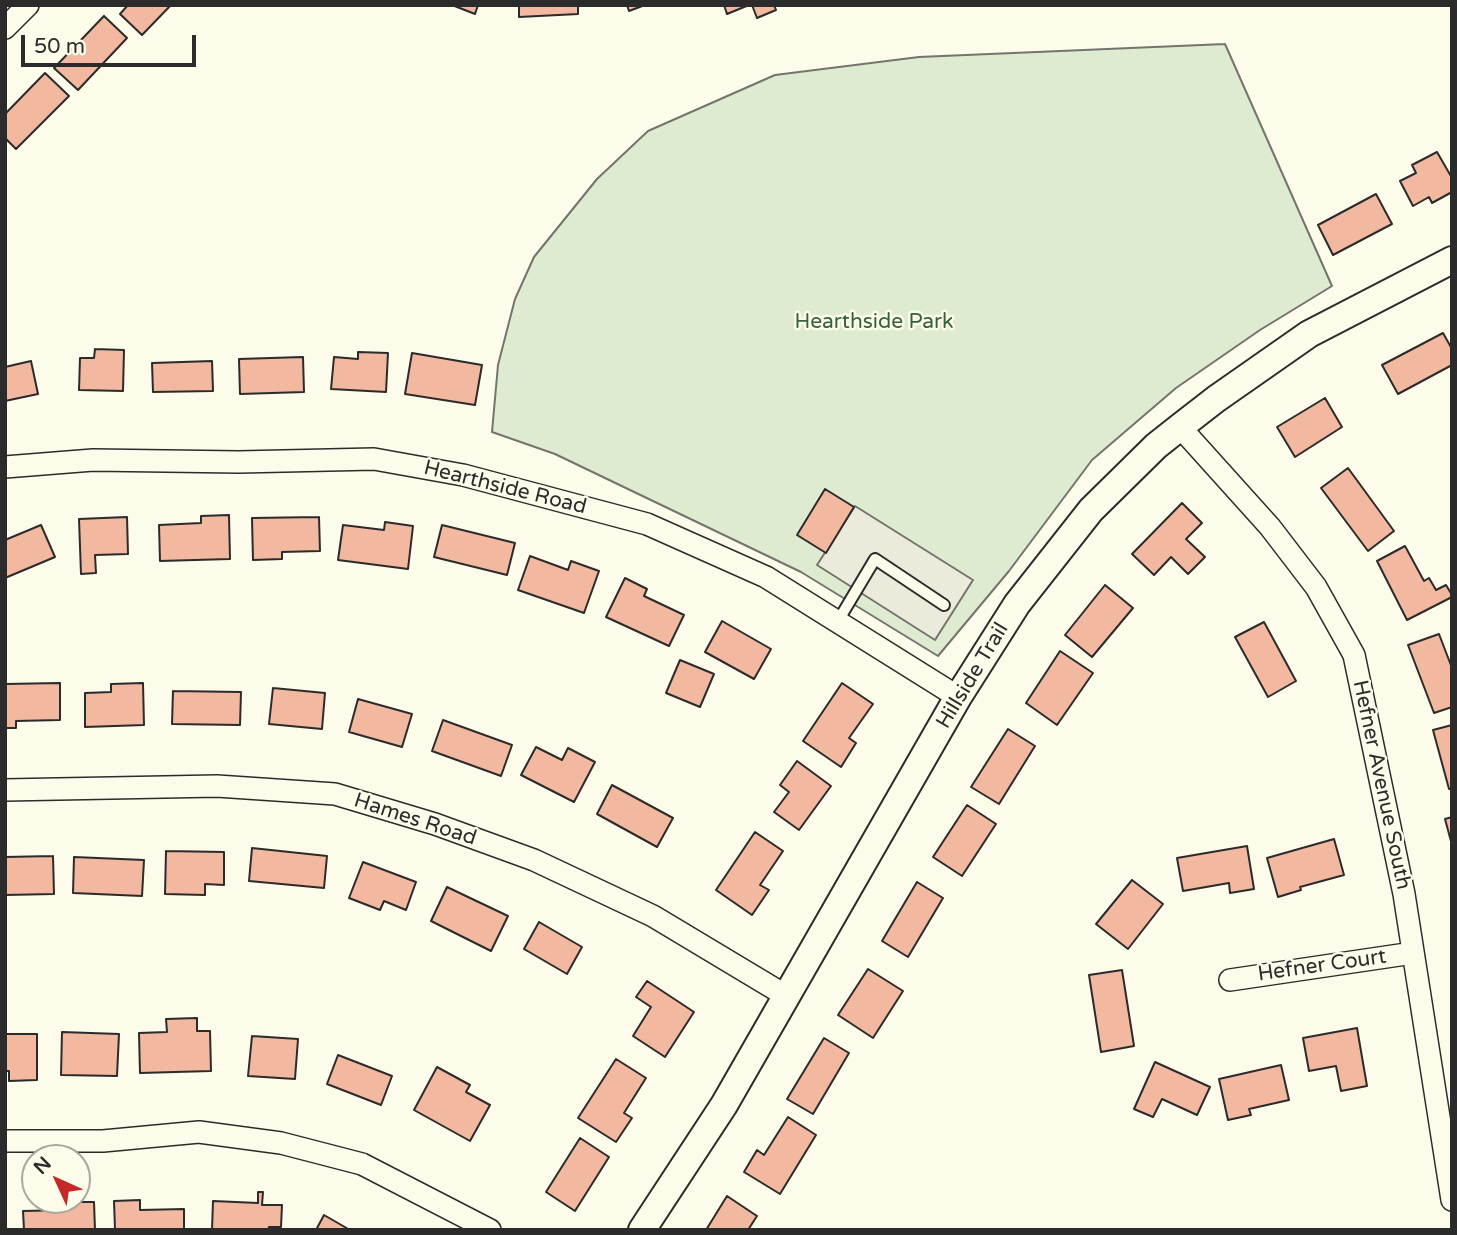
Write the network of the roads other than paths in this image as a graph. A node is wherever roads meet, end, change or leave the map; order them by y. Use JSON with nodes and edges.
{"nodes":[{"id":1,"x":28,"y":5,"type":"edge"},
{"id":2,"x":5,"y":28,"type":"edge"},
{"id":3,"x":1452,"y":260,"type":"edge"},
{"id":4,"x":1180,"y":427,"type":"junction"},
{"id":5,"x":5,"y":467,"type":"edge"},
{"id":6,"x":944,"y":606,"type":"dead end"},
{"id":7,"x":838,"y":621,"type":"junction"},
{"id":8,"x":958,"y":696,"type":"junction"},
{"id":9,"x":5,"y":790,"type":"edge"},
{"id":10,"x":1413,"y":953,"type":"junction"},
{"id":11,"x":1230,"y":979,"type":"dead end"},
{"id":12,"x":788,"y":997,"type":"junction"},
{"id":13,"x":5,"y":1141,"type":"edge"},
{"id":14,"x":1452,"y":1200,"type":"edge"},
{"id":15,"x":490,"y":1230,"type":"edge"},
{"id":16,"x":642,"y":1230,"type":"edge"}],
"edges":[{"from":1,"to":2,"type":"street"},
{"from":3,"to":4,"type":"street","name":"Hillside Trail"},
{"from":4,"to":8,"type":"street","name":"Hillside Trail"},
{"from":4,"to":10,"type":"street","name":"Hefner Avenue South"},
{"from":5,"to":7,"type":"street","name":"Hearthside Road"},
{"from":6,"to":7,"type":"lane"},
{"from":7,"to":8,"type":"street","name":"Hearthside Road"},
{"from":8,"to":12,"type":"street","name":"Hillside Trail"},
{"from":9,"to":12,"type":"street","name":"Hames Road"},
{"from":10,"to":11,"type":"street","name":"Hefner Court"},
{"from":10,"to":14,"type":"street","name":"Hefner Avenue South"},
{"from":12,"to":16,"type":"street","name":"Hillside Trail"},
{"from":13,"to":15,"type":"street"}]}
